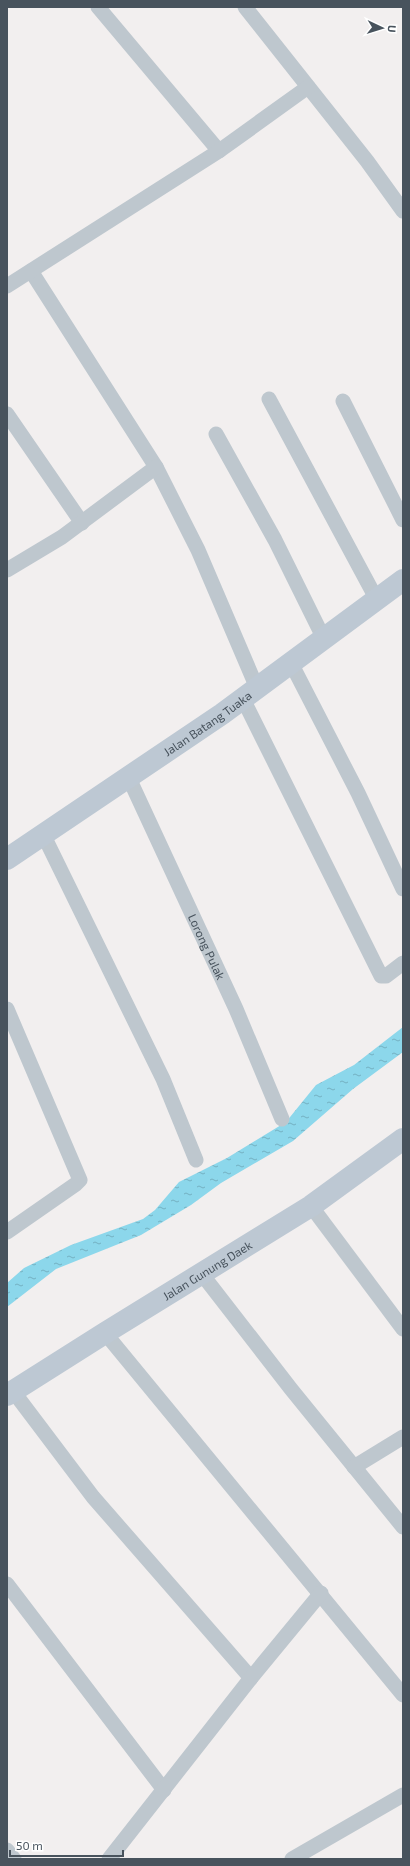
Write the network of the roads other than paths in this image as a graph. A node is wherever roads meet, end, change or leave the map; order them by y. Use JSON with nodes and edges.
{"nodes":[{"id":1,"x":98,"y":7,"type":"edge"},
{"id":2,"x":245,"y":7,"type":"edge"},
{"id":3,"x":308,"y":87,"type":"junction"},
{"id":4,"x":219,"y":151,"type":"junction"},
{"id":5,"x":403,"y":211,"type":"edge"},
{"id":6,"x":31,"y":271,"type":"junction"},
{"id":7,"x":7,"y":286,"type":"edge"},
{"id":8,"x":269,"y":399,"type":"dead end"},
{"id":9,"x":343,"y":401,"type":"dead end"},
{"id":10,"x":7,"y":414,"type":"edge"},
{"id":11,"x":216,"y":434,"type":"dead end"},
{"id":12,"x":156,"y":467,"type":"junction"},
{"id":13,"x":403,"y":520,"type":"edge"},
{"id":14,"x":82,"y":523,"type":"junction"},
{"id":15,"x":7,"y":570,"type":"edge"},
{"id":16,"x":403,"y":580,"type":"edge"},
{"id":17,"x":377,"y":600,"type":"junction"},
{"id":18,"x":324,"y":639,"type":"junction"},
{"id":19,"x":291,"y":663,"type":"junction"},
{"id":20,"x":250,"y":693,"type":"junction"},
{"id":21,"x":128,"y":776,"type":"junction"},
{"id":22,"x":44,"y":834,"type":"junction"},
{"id":23,"x":7,"y":859,"type":"edge"},
{"id":24,"x":403,"y":889,"type":"edge"},
{"id":25,"x":403,"y":963,"type":"edge"},
{"id":26,"x":7,"y":1009,"type":"edge"},
{"id":27,"x":282,"y":1119,"type":"dead end"},
{"id":28,"x":403,"y":1139,"type":"edge"},
{"id":29,"x":196,"y":1160,"type":"dead end"},
{"id":30,"x":311,"y":1206,"type":"junction"},
{"id":31,"x":7,"y":1232,"type":"edge"},
{"id":32,"x":202,"y":1274,"type":"junction"},
{"id":33,"x":403,"y":1329,"type":"edge"},
{"id":34,"x":105,"y":1332,"type":"junction"},
{"id":35,"x":10,"y":1393,"type":"edge"},
{"id":36,"x":403,"y":1437,"type":"edge"},
{"id":37,"x":354,"y":1467,"type":"junction"},
{"id":38,"x":403,"y":1527,"type":"edge"},
{"id":39,"x":7,"y":1584,"type":"edge"},
{"id":40,"x":321,"y":1593,"type":"junction"},
{"id":41,"x":251,"y":1678,"type":"junction"},
{"id":42,"x":403,"y":1695,"type":"edge"},
{"id":43,"x":164,"y":1790,"type":"junction"},
{"id":44,"x":403,"y":1795,"type":"edge"},
{"id":45,"x":7,"y":1850,"type":"edge"},
{"id":46,"x":14,"y":1859,"type":"edge"},
{"id":47,"x":109,"y":1859,"type":"edge"},
{"id":48,"x":292,"y":1859,"type":"edge"}],
"edges":[{"from":1,"to":4,"type":"street"},
{"from":2,"to":3,"type":"street"},
{"from":3,"to":4,"type":"street"},
{"from":3,"to":5,"type":"street"},
{"from":4,"to":6,"type":"street"},
{"from":6,"to":7,"type":"street"},
{"from":6,"to":12,"type":"street"},
{"from":8,"to":17,"type":"street"},
{"from":9,"to":13,"type":"street"},
{"from":10,"to":14,"type":"street"},
{"from":11,"to":18,"type":"street"},
{"from":12,"to":14,"type":"street"},
{"from":12,"to":20,"type":"street"},
{"from":14,"to":15,"type":"street"},
{"from":16,"to":17,"type":"street","name":"Jalan Batang Tuaka"},
{"from":17,"to":18,"type":"street","name":"Jalan Batang Tuaka"},
{"from":18,"to":19,"type":"street","name":"Jalan Batang Tuaka"},
{"from":19,"to":20,"type":"street","name":"Jalan Batang Tuaka"},
{"from":19,"to":24,"type":"street"},
{"from":20,"to":21,"type":"street","name":"Jalan Batang Tuaka"},
{"from":20,"to":25,"type":"street"},
{"from":21,"to":22,"type":"street","name":"Jalan Batang Tuaka"},
{"from":21,"to":27,"type":"street","name":"Lorong Pulak"},
{"from":22,"to":23,"type":"street","name":"Jalan Batang Tuaka"},
{"from":22,"to":29,"type":"street"},
{"from":26,"to":31,"type":"street"},
{"from":28,"to":30,"type":"street","name":"Jalan Gunung Daek"},
{"from":30,"to":32,"type":"street","name":"Jalan Gunung Daek"},
{"from":30,"to":33,"type":"street"},
{"from":32,"to":34,"type":"street","name":"Jalan Gunung Daek"},
{"from":32,"to":37,"type":"street"},
{"from":34,"to":35,"type":"street","name":"Jalan Gunung Daek"},
{"from":34,"to":40,"type":"street"},
{"from":35,"to":41,"type":"street"},
{"from":36,"to":37,"type":"street"},
{"from":37,"to":38,"type":"street"},
{"from":39,"to":43,"type":"street"},
{"from":40,"to":41,"type":"street"},
{"from":40,"to":42,"type":"street"},
{"from":41,"to":43,"type":"street"},
{"from":43,"to":47,"type":"street"},
{"from":44,"to":48,"type":"street"},
{"from":45,"to":46,"type":"street"}]}
